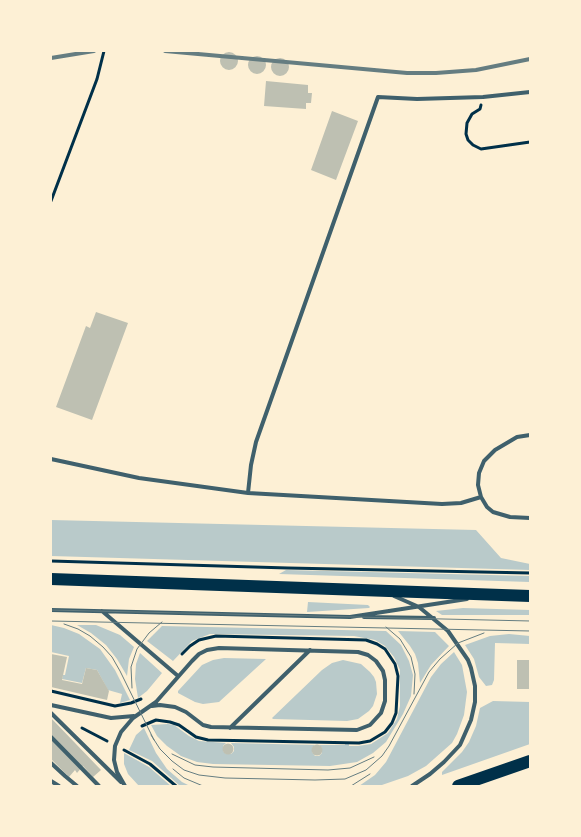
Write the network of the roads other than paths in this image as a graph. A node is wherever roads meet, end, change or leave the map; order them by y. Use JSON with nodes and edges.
{"nodes":[{"id":1,"x":530,"y":92,"type":"edge"},
{"id":2,"x":530,"y":435,"type":"edge"},
{"id":3,"x":51,"y":459,"type":"edge"},
{"id":4,"x":248,"y":494,"type":"junction"},
{"id":5,"x":480,"y":497,"type":"junction"},
{"id":6,"x":530,"y":518,"type":"edge"},
{"id":7,"x":51,"y":579,"type":"edge"},
{"id":8,"x":357,"y":590,"type":"junction"},
{"id":9,"x":524,"y":596,"type":"edge"},
{"id":10,"x":418,"y":607,"type":"junction"},
{"id":11,"x":51,"y":610,"type":"edge"},
{"id":12,"x":102,"y":612,"type":"junction"},
{"id":13,"x":350,"y":617,"type":"junction"},
{"id":14,"x":434,"y":618,"type":"junction"},
{"id":15,"x":310,"y":650,"type":"junction"},
{"id":16,"x":178,"y":676,"type":"junction"},
{"id":17,"x":51,"y":705,"type":"edge"},
{"id":18,"x":152,"y":706,"type":"junction"},
{"id":19,"x":51,"y":713,"type":"edge"},
{"id":20,"x":141,"y":713,"type":"junction"},
{"id":21,"x":230,"y":728,"type":"junction"},
{"id":22,"x":51,"y":738,"type":"edge"},
{"id":23,"x":51,"y":763,"type":"edge"},
{"id":24,"x":526,"y":763,"type":"edge"},
{"id":25,"x":51,"y":781,"type":"edge"},
{"id":26,"x":59,"y":786,"type":"edge"},
{"id":27,"x":77,"y":786,"type":"edge"},
{"id":28,"x":99,"y":786,"type":"edge"},
{"id":29,"x":125,"y":786,"type":"edge"},
{"id":30,"x":412,"y":786,"type":"edge"},
{"id":31,"x":458,"y":786,"type":"edge"}],
"edges":[{"from":1,"to":4,"type":"lane"},
{"from":2,"to":5,"type":"lane"},
{"from":3,"to":4,"type":"lane"},
{"from":4,"to":5,"type":"lane"},
{"from":5,"to":6,"type":"lane"},
{"from":7,"to":8,"type":"main road"},
{"from":8,"to":9,"type":"main road"},
{"from":8,"to":10,"type":"lane"},
{"from":9,"to":10,"type":"lane"},
{"from":10,"to":13,"type":"lane"},
{"from":10,"to":14,"type":"lane"},
{"from":11,"to":12,"type":"lane"},
{"from":12,"to":13,"type":"lane"},
{"from":12,"to":16,"type":"lane"},
{"from":13,"to":14,"type":"lane"},
{"from":14,"to":30,"type":"lane"},
{"from":15,"to":16,"type":"lane"},
{"from":15,"to":21,"type":"lane"},
{"from":15,"to":21,"type":"lane"},
{"from":16,"to":18,"type":"lane"},
{"from":17,"to":20,"type":"lane"},
{"from":18,"to":20,"type":"lane"},
{"from":18,"to":21,"type":"lane"},
{"from":19,"to":29,"type":"lane"},
{"from":20,"to":29,"type":"lane"},
{"from":22,"to":28,"type":"lane"},
{"from":23,"to":27,"type":"lane"},
{"from":24,"to":31,"type":"main road"},
{"from":25,"to":26,"type":"lane"}]}
